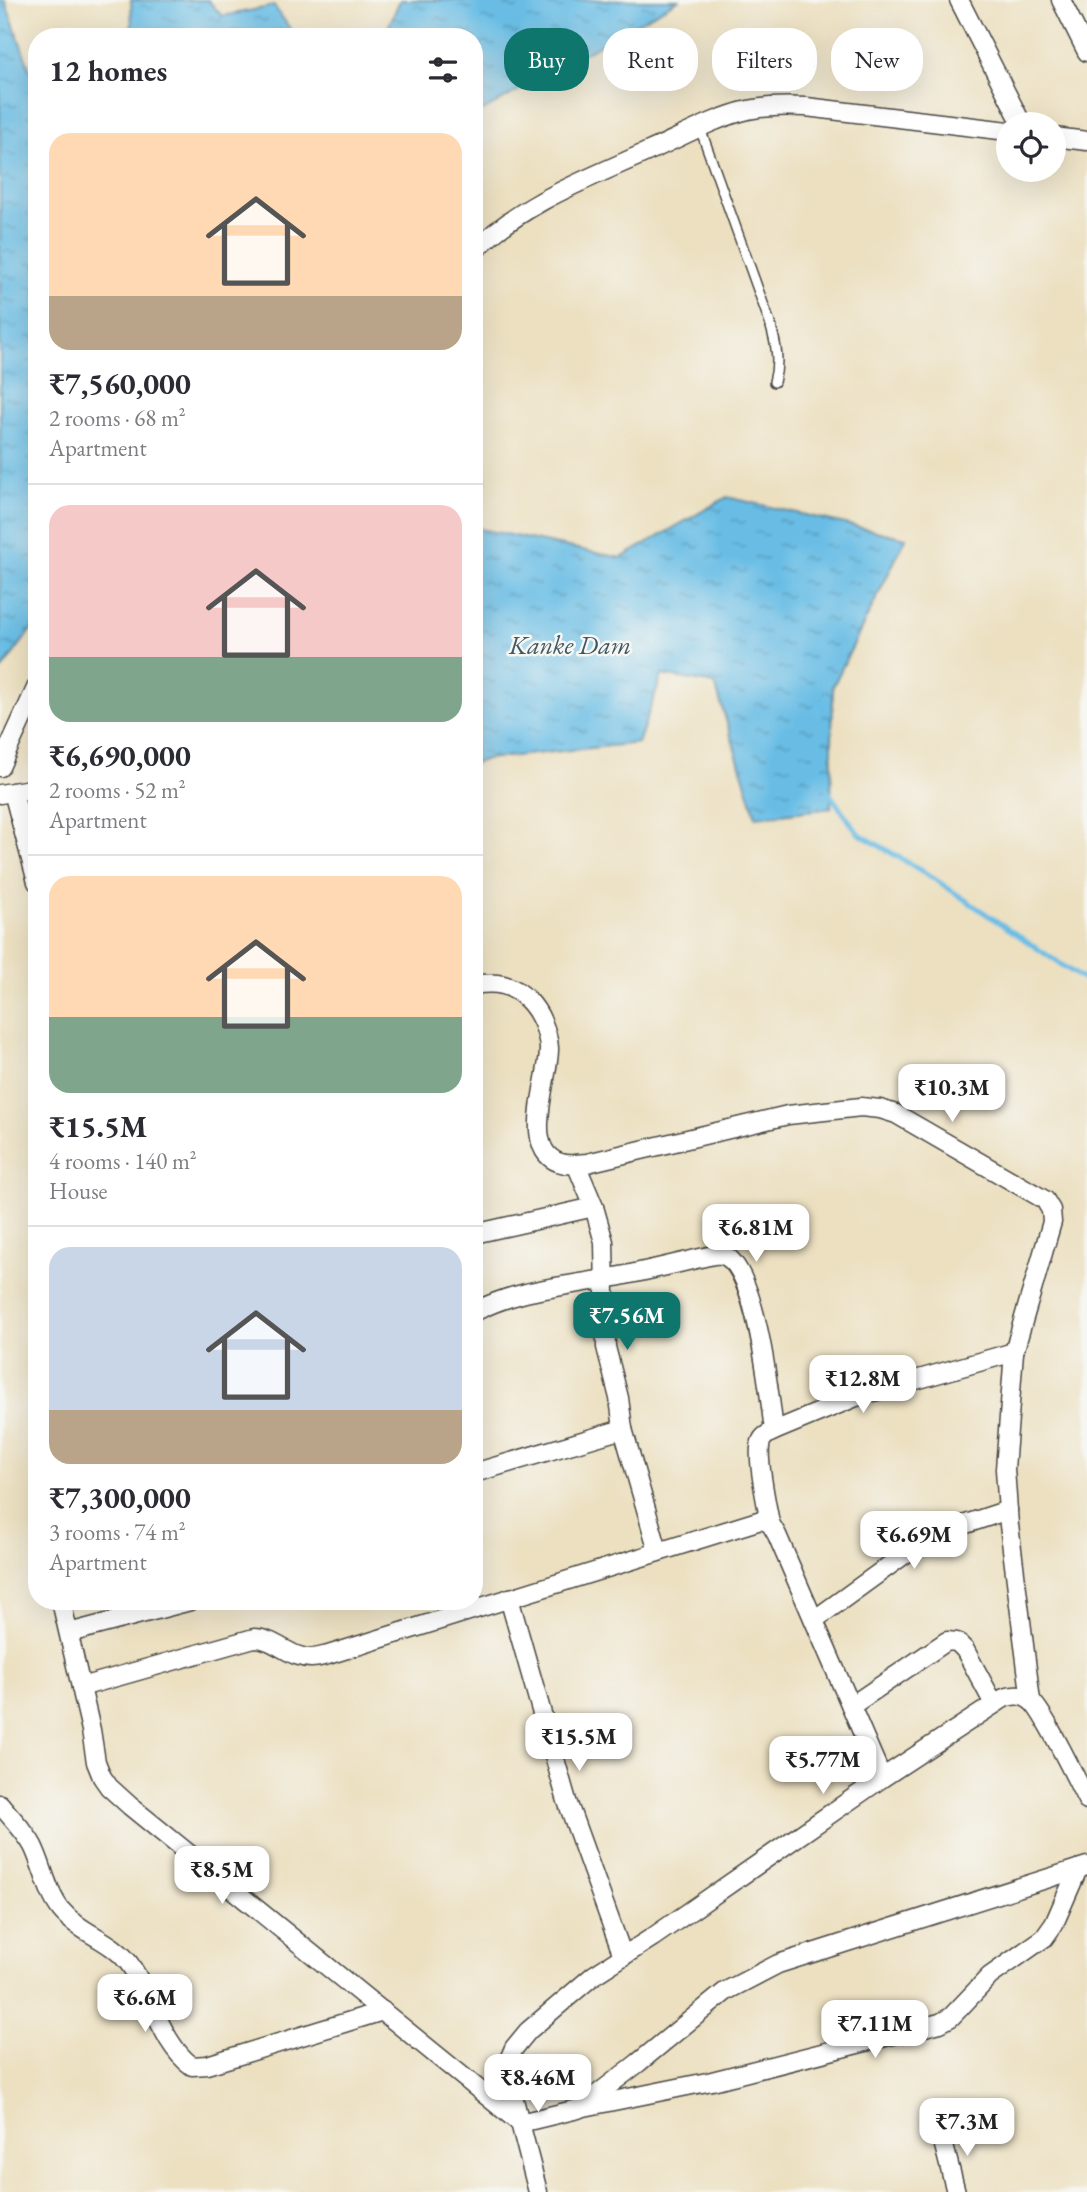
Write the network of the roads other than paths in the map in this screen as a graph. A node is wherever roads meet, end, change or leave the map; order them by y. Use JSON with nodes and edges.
{"nodes":[{"id":1,"x":959,"y":0,"type":"edge"},
{"id":2,"x":1061,"y":0,"type":"edge"},
{"id":3,"x":1087,"y":52,"type":"edge"},
{"id":4,"x":1017,"y":112,"type":"edge"},
{"id":5,"x":700,"y":128,"type":"junction"},
{"id":6,"x":996,"y":130,"type":"edge"},
{"id":7,"x":1066,"y":138,"type":"edge"},
{"id":8,"x":1087,"y":141,"type":"edge"},
{"id":9,"x":483,"y":241,"type":"edge"},
{"id":10,"x":774,"y":382,"type":"dead end"},
{"id":11,"x":28,"y":706,"type":"edge"},
{"id":12,"x":0,"y":767,"type":"edge"},
{"id":13,"x":28,"y":789,"type":"edge"},
{"id":14,"x":6,"y":793,"type":"edge"},
{"id":15,"x":28,"y":856,"type":"edge"},
{"id":16,"x":483,"y":983,"type":"edge"},
{"id":17,"x":576,"y":1164,"type":"junction"},
{"id":18,"x":594,"y":1207,"type":"junction"},
{"id":19,"x":483,"y":1232,"type":"edge"},
{"id":20,"x":605,"y":1279,"type":"junction"},
{"id":21,"x":483,"y":1308,"type":"edge"},
{"id":22,"x":1014,"y":1352,"type":"junction"},
{"id":23,"x":623,"y":1429,"type":"junction"},
{"id":24,"x":774,"y":1431,"type":"junction"},
{"id":25,"x":483,"y":1470,"type":"edge"},
{"id":26,"x":1008,"y":1510,"type":"junction"},
{"id":27,"x":770,"y":1523,"type":"junction"},
{"id":28,"x":658,"y":1551,"type":"junction"},
{"id":29,"x":509,"y":1598,"type":"junction"},
{"id":30,"x":483,"y":1606,"type":"edge"},
{"id":31,"x":63,"y":1610,"type":"edge"},
{"id":32,"x":156,"y":1610,"type":"edge"},
{"id":33,"x":470,"y":1610,"type":"edge"},
{"id":34,"x":814,"y":1620,"type":"junction"},
{"id":35,"x":69,"y":1633,"type":"junction"},
{"id":36,"x":81,"y":1687,"type":"junction"},
{"id":37,"x":1031,"y":1701,"type":"junction"},
{"id":38,"x":994,"y":1704,"type":"junction"},
{"id":39,"x":850,"y":1706,"type":"junction"},
{"id":40,"x":882,"y":1778,"type":"junction"},
{"id":41,"x":1087,"y":1800,"type":"edge"},
{"id":42,"x":0,"y":1804,"type":"edge"},
{"id":43,"x":1082,"y":1868,"type":"edge"},
{"id":44,"x":623,"y":1956,"type":"junction"},
{"id":45,"x":383,"y":2011,"type":"junction"},
{"id":46,"x":578,"y":2109,"type":"junction"},
{"id":47,"x":520,"y":2123,"type":"junction"},
{"id":48,"x":941,"y":2134,"type":"dead end"},
{"id":49,"x":538,"y":2192,"type":"edge"},
{"id":50,"x":956,"y":2192,"type":"edge"}],
"edges":[{"from":1,"to":4,"type":"street"},
{"from":2,"to":3,"type":"street"},
{"from":5,"to":6,"type":"street"},
{"from":5,"to":9,"type":"street"},
{"from":5,"to":10,"type":"lane"},
{"from":7,"to":8,"type":"street"},
{"from":11,"to":12,"type":"street"},
{"from":13,"to":14,"type":"street"},
{"from":14,"to":15,"type":"street"},
{"from":16,"to":17,"type":"street"},
{"from":17,"to":18,"type":"street"},
{"from":17,"to":22,"type":"street"},
{"from":18,"to":19,"type":"street"},
{"from":18,"to":20,"type":"street"},
{"from":20,"to":21,"type":"street"},
{"from":20,"to":23,"type":"street"},
{"from":20,"to":24,"type":"street"},
{"from":22,"to":24,"type":"street"},
{"from":22,"to":26,"type":"street"},
{"from":23,"to":25,"type":"street"},
{"from":23,"to":28,"type":"street"},
{"from":24,"to":27,"type":"street"},
{"from":26,"to":34,"type":"street"},
{"from":26,"to":37,"type":"street"},
{"from":27,"to":28,"type":"street"},
{"from":27,"to":34,"type":"street"},
{"from":28,"to":29,"type":"street"},
{"from":29,"to":30,"type":"street"},
{"from":29,"to":44,"type":"street"},
{"from":31,"to":35,"type":"street"},
{"from":32,"to":35,"type":"street"},
{"from":33,"to":36,"type":"street"},
{"from":34,"to":39,"type":"street"},
{"from":35,"to":36,"type":"street"},
{"from":36,"to":45,"type":"street"},
{"from":37,"to":38,"type":"street"},
{"from":37,"to":41,"type":"street"},
{"from":38,"to":39,"type":"street"},
{"from":38,"to":40,"type":"street"},
{"from":39,"to":40,"type":"street"},
{"from":40,"to":44,"type":"street"},
{"from":42,"to":45,"type":"street"},
{"from":43,"to":46,"type":"street"},
{"from":43,"to":46,"type":"street"},
{"from":44,"to":47,"type":"street"},
{"from":45,"to":47,"type":"street"},
{"from":46,"to":47,"type":"street"},
{"from":47,"to":49,"type":"street"},
{"from":48,"to":50,"type":"street"}]}
